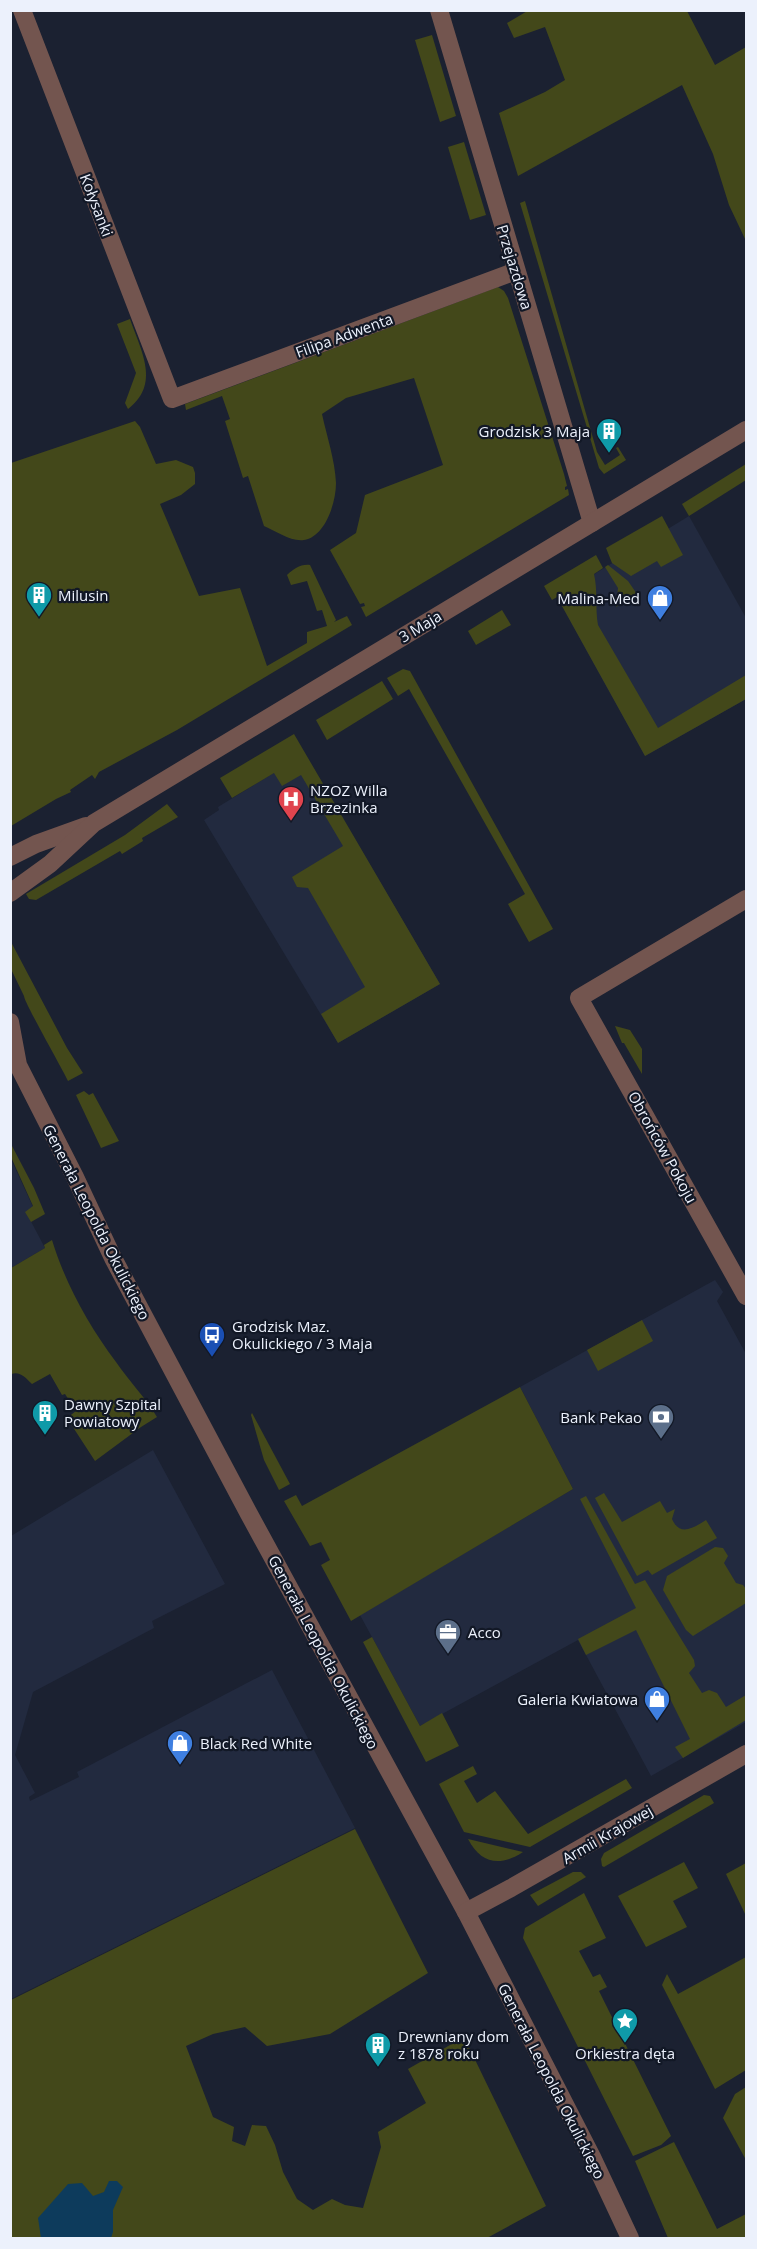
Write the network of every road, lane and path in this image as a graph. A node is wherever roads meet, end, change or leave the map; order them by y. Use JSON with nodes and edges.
{"nodes":[{"id":1,"x":22,"y":10,"type":"edge"},
{"id":2,"x":439,"y":10,"type":"edge"},
{"id":3,"x":516,"y":271,"type":"junction"},
{"id":4,"x":172,"y":399,"type":"joint"},
{"id":5,"x":747,"y":429,"type":"edge"},
{"id":6,"x":592,"y":523,"type":"junction"},
{"id":7,"x":94,"y":823,"type":"junction"},
{"id":8,"x":10,"y":857,"type":"edge"},
{"id":9,"x":10,"y":893,"type":"edge"},
{"id":10,"x":747,"y":899,"type":"edge"},
{"id":11,"x":10,"y":1022,"type":"edge"},
{"id":12,"x":14,"y":1062,"type":"edge"},
{"id":13,"x":747,"y":1296,"type":"edge"},
{"id":14,"x":747,"y":1754,"type":"edge"},
{"id":15,"x":466,"y":1912,"type":"junction"},
{"id":16,"x":630,"y":2238,"type":"edge"}],
"edges":[{"from":1,"to":4,"type":"street","name":"Kołysanki"},
{"from":2,"to":3,"type":"street","name":"Przejazdowa"},
{"from":3,"to":4,"type":"street","name":"Filipa Adwenta"},
{"from":3,"to":6,"type":"street","name":"Przejazdowa"},
{"from":5,"to":6,"type":"street","name":"3 Maja"},
{"from":6,"to":7,"type":"street","name":"3 Maja"},
{"from":7,"to":8,"type":"street","name":"3 Maja"},
{"from":7,"to":9,"type":"street","name":"3 Maja"},
{"from":10,"to":13,"type":"street","name":"Obrońców Pokoju"},
{"from":11,"to":12,"type":"street","name":"Generała Leopolda Okulickiego"},
{"from":12,"to":15,"type":"street","name":"Generała Leopolda Okulickiego"},
{"from":14,"to":15,"type":"street","name":"Armii Krajowej"},
{"from":15,"to":16,"type":"street","name":"Generała Leopolda Okulickiego"}]}
